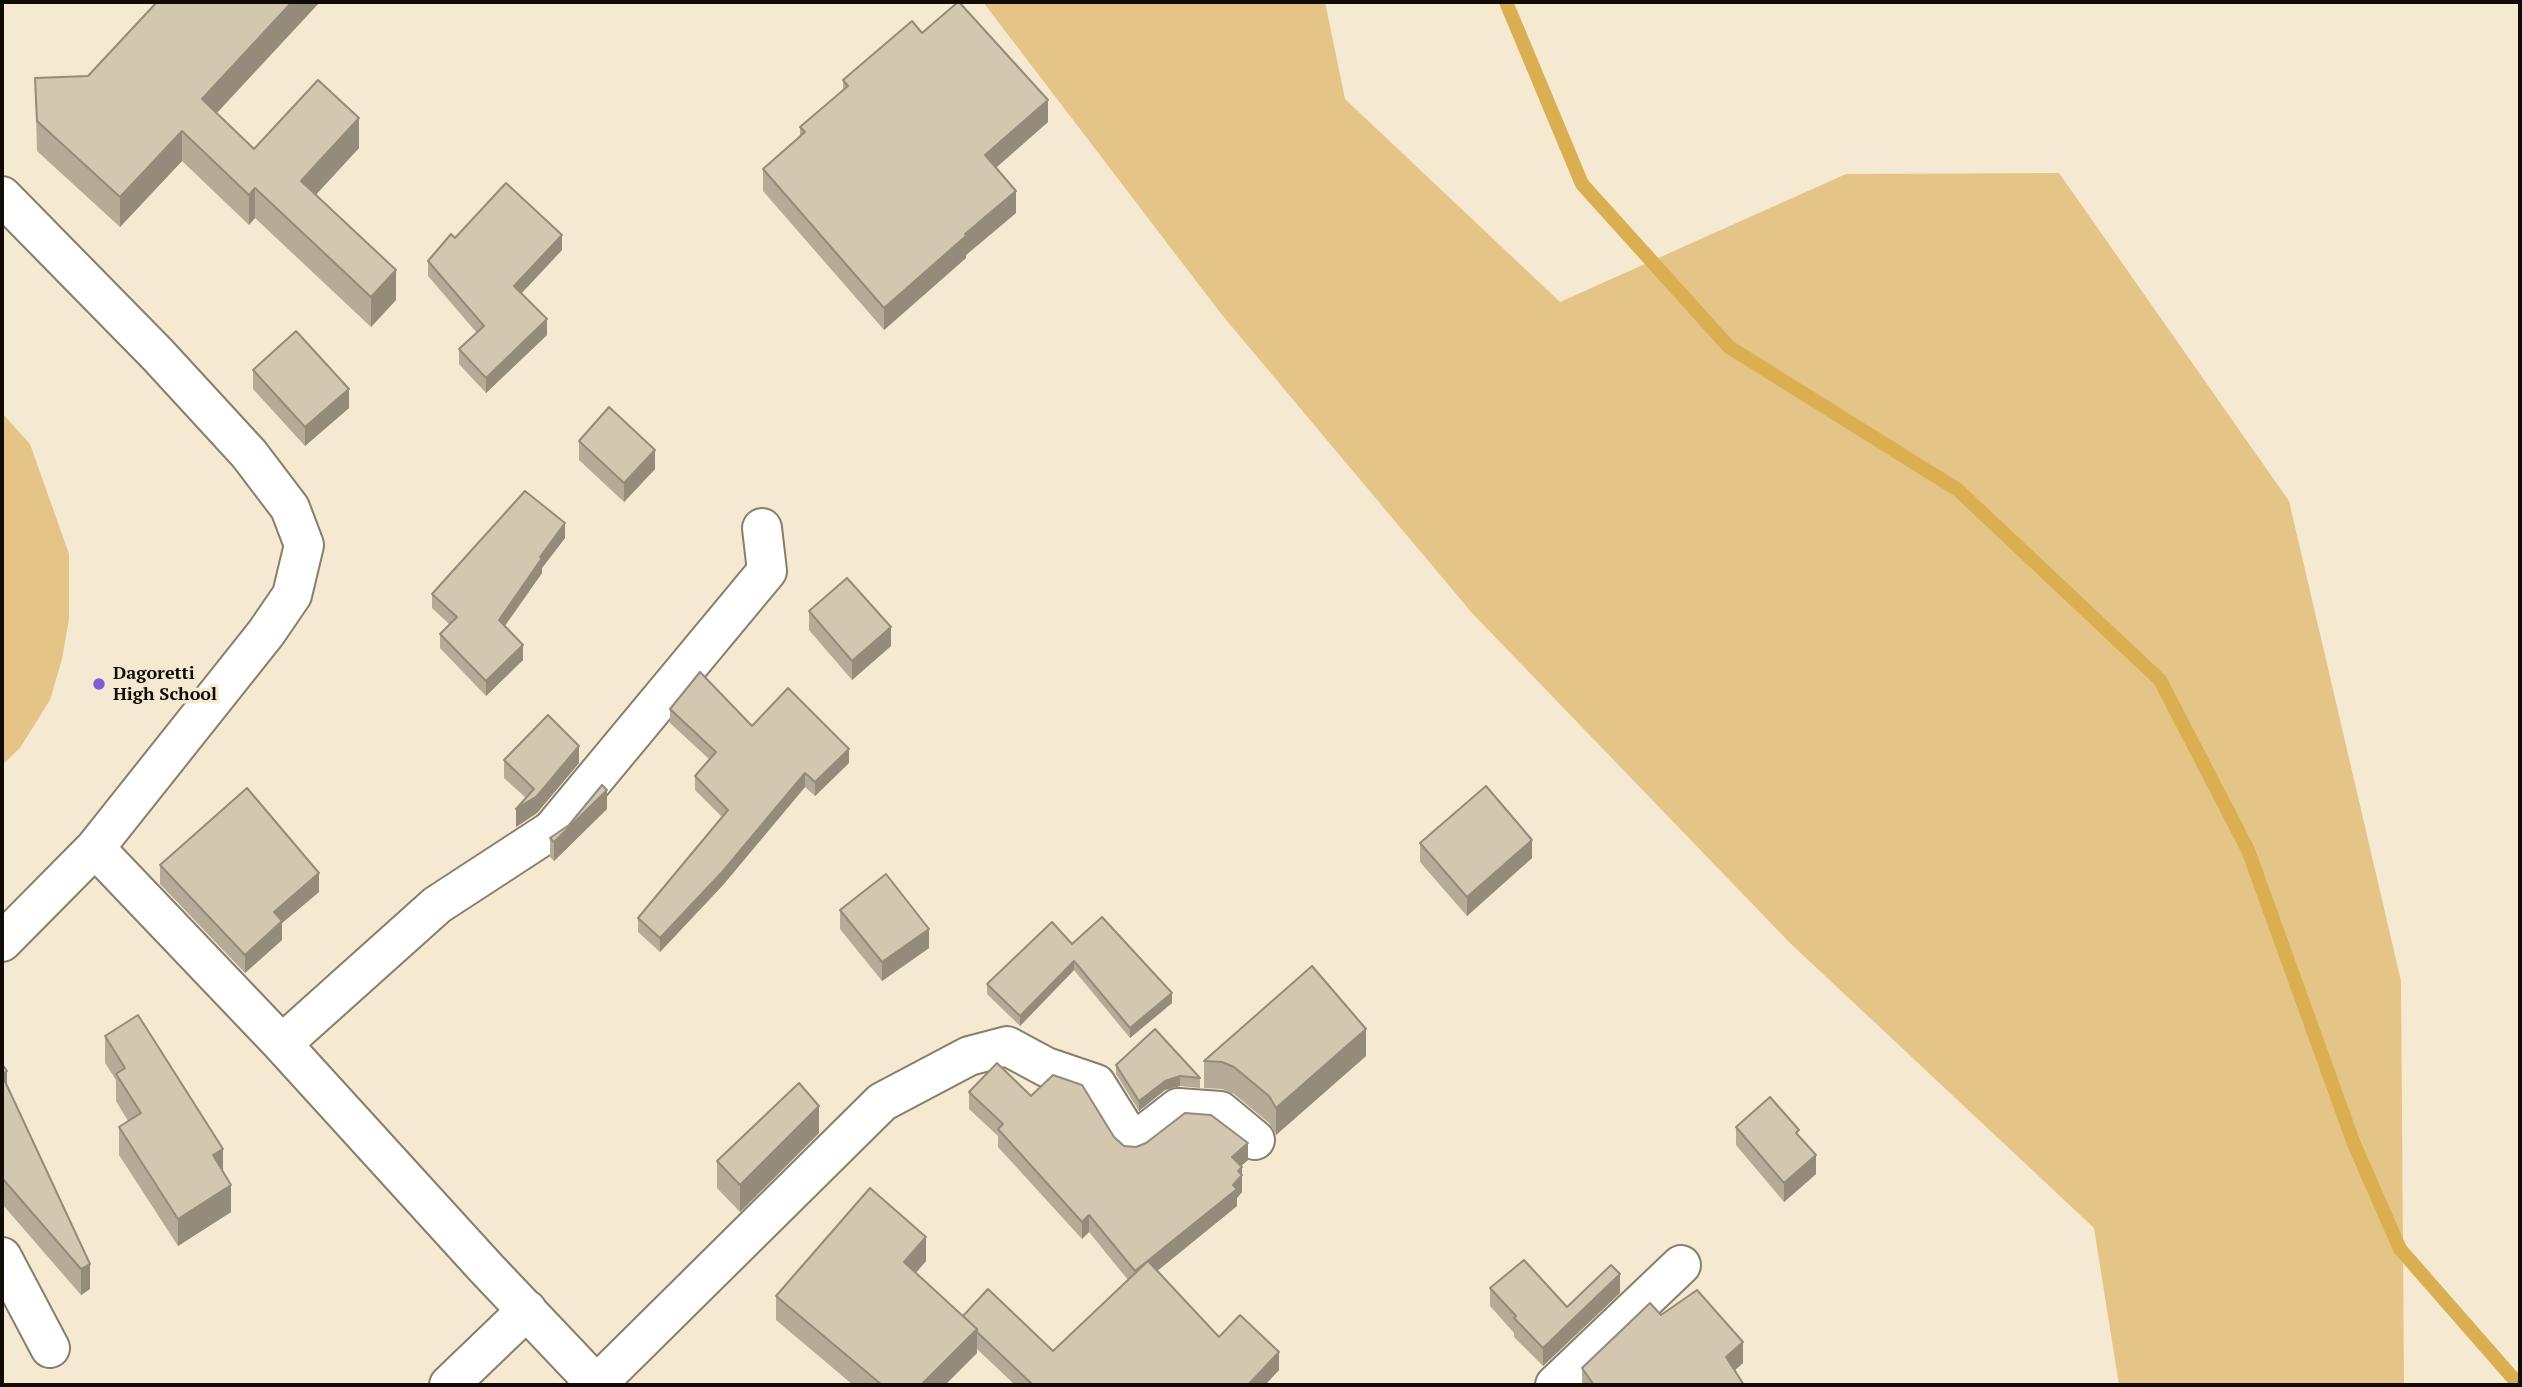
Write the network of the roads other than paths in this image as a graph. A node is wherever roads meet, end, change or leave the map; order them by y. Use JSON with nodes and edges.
{"nodes":[{"id":1,"x":2,"y":196,"type":"edge"},
{"id":2,"x":762,"y":528,"type":"dead end"},
{"id":3,"x":94,"y":848,"type":"junction"},
{"id":4,"x":2,"y":942,"type":"edge"},
{"id":5,"x":282,"y":1044,"type":"junction"},
{"id":6,"x":1255,"y":1140,"type":"dead end"},
{"id":7,"x":2,"y":1257,"type":"edge"},
{"id":8,"x":1681,"y":1265,"type":"dead end"},
{"id":9,"x":527,"y":1310,"type":"junction"},
{"id":10,"x":50,"y":1348,"type":"dead end"},
{"id":11,"x":449,"y":1385,"type":"edge"},
{"id":12,"x":597,"y":1385,"type":"edge"},
{"id":13,"x":1555,"y":1385,"type":"edge"}],
"edges":[{"from":1,"to":3,"type":"street"},
{"from":2,"to":5,"type":"street"},
{"from":3,"to":4,"type":"street"},
{"from":3,"to":5,"type":"street"},
{"from":5,"to":9,"type":"street"},
{"from":6,"to":12,"type":"street"},
{"from":7,"to":10,"type":"street"},
{"from":8,"to":13,"type":"street"},
{"from":9,"to":11,"type":"street"},
{"from":9,"to":12,"type":"street"}]}
